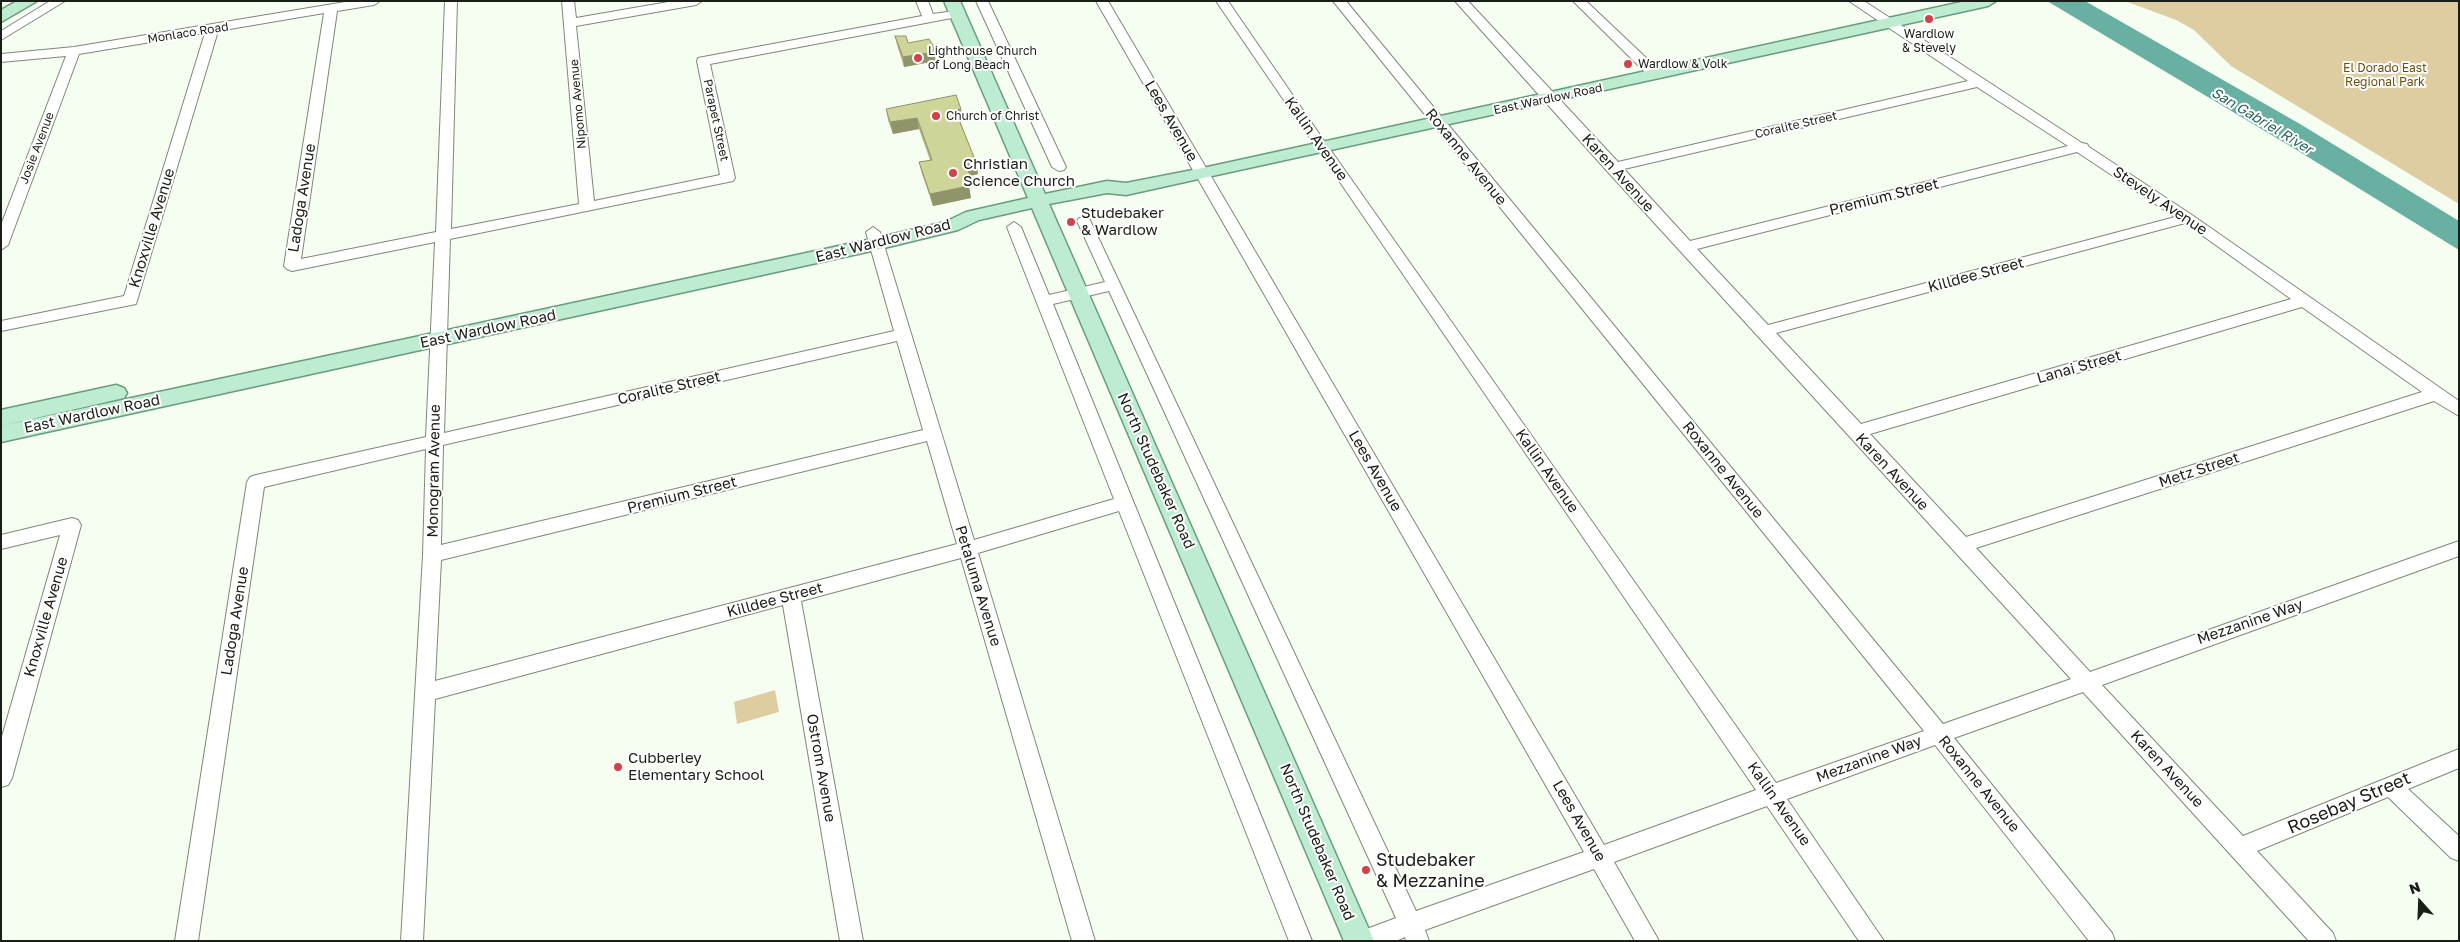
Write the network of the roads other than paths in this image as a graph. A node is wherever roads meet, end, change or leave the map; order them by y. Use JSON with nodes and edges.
{"nodes":[{"id":1,"x":29,"y":1,"type":"edge"},
{"id":2,"x":60,"y":1,"type":"edge"},
{"id":3,"x":374,"y":1,"type":"edge"},
{"id":4,"x":451,"y":1,"type":"edge"},
{"id":5,"x":568,"y":1,"type":"edge"},
{"id":6,"x":696,"y":1,"type":"edge"},
{"id":7,"x":922,"y":1,"type":"edge"},
{"id":8,"x":982,"y":1,"type":"edge"},
{"id":9,"x":1102,"y":1,"type":"edge"},
{"id":10,"x":1222,"y":1,"type":"edge"},
{"id":11,"x":1339,"y":1,"type":"edge"},
{"id":12,"x":1462,"y":1,"type":"edge"},
{"id":13,"x":1579,"y":1,"type":"edge"},
{"id":14,"x":1855,"y":1,"type":"edge"},
{"id":15,"x":1950,"y":1,"type":"edge"},
{"id":16,"x":1988,"y":1,"type":"edge"},
{"id":17,"x":954,"y":7,"type":"edge"},
{"id":18,"x":331,"y":8,"type":"junction"},
{"id":19,"x":1,"y":17,"type":"edge"},
{"id":20,"x":929,"y":18,"type":"junction"},
{"id":21,"x":1885,"y":20,"type":"junction"},
{"id":22,"x":570,"y":22,"type":"junction"},
{"id":23,"x":212,"y":29,"type":"junction"},
{"id":24,"x":1,"y":36,"type":"edge"},
{"id":25,"x":74,"y":51,"type":"junction"},
{"id":26,"x":1,"y":58,"type":"edge"},
{"id":27,"x":1651,"y":71,"type":"junction"},
{"id":28,"x":1980,"y":82,"type":"junction"},
{"id":29,"x":1546,"y":93,"type":"junction"},
{"id":30,"x":1434,"y":118,"type":"junction"},
{"id":31,"x":1318,"y":142,"type":"junction"},
{"id":32,"x":2082,"y":147,"type":"junction"},
{"id":33,"x":1059,"y":167,"type":"dead end"},
{"id":34,"x":1199,"y":168,"type":"junction"},
{"id":35,"x":1612,"y":168,"type":"junction"},
{"id":36,"x":1038,"y":201,"type":"junction"},
{"id":37,"x":587,"y":207,"type":"junction"},
{"id":38,"x":2187,"y":218,"type":"junction"},
{"id":39,"x":1084,"y":221,"type":"dead end"},
{"id":40,"x":1014,"y":227,"type":"dead end"},
{"id":41,"x":443,"y":236,"type":"junction"},
{"id":42,"x":874,"y":238,"type":"junction"},
{"id":43,"x":1,"y":245,"type":"edge"},
{"id":44,"x":1685,"y":247,"type":"junction"},
{"id":45,"x":1115,"y":285,"type":"junction"},
{"id":46,"x":1078,"y":293,"type":"junction"},
{"id":47,"x":1044,"y":302,"type":"junction"},
{"id":48,"x":2303,"y":302,"type":"junction"},
{"id":49,"x":1,"y":326,"type":"edge"},
{"id":50,"x":1766,"y":331,"type":"junction"},
{"id":51,"x":438,"y":332,"type":"junction"},
{"id":52,"x":903,"y":334,"type":"junction"},
{"id":53,"x":2436,"y":394,"type":"junction"},
{"id":54,"x":2459,"y":410,"type":"edge"},
{"id":55,"x":1,"y":418,"type":"edge"},
{"id":56,"x":1855,"y":432,"type":"junction"},
{"id":57,"x":1,"y":434,"type":"edge"},
{"id":58,"x":932,"y":434,"type":"junction"},
{"id":59,"x":434,"y":441,"type":"junction"},
{"id":60,"x":1124,"y":503,"type":"junction"},
{"id":61,"x":1,"y":542,"type":"edge"},
{"id":62,"x":1961,"y":546,"type":"junction"},
{"id":63,"x":2459,"y":548,"type":"edge"},
{"id":64,"x":967,"y":549,"type":"junction"},
{"id":65,"x":432,"y":555,"type":"junction"},
{"id":66,"x":791,"y":596,"type":"junction"},
{"id":67,"x":2086,"y":680,"type":"junction"},
{"id":68,"x":424,"y":693,"type":"junction"},
{"id":69,"x":1939,"y":734,"type":"junction"},
{"id":70,"x":2459,"y":758,"type":"edge"},
{"id":71,"x":1,"y":778,"type":"edge"},
{"id":72,"x":2392,"y":786,"type":"junction"},
{"id":73,"x":1772,"y":794,"type":"junction"},
{"id":74,"x":2240,"y":848,"type":"junction"},
{"id":75,"x":2459,"y":851,"type":"edge"},
{"id":76,"x":1600,"y":857,"type":"junction"},
{"id":77,"x":1414,"y":932,"type":"edge"},
{"id":78,"x":186,"y":941,"type":"edge"},
{"id":79,"x":412,"y":941,"type":"edge"},
{"id":80,"x":852,"y":941,"type":"edge"},
{"id":81,"x":1084,"y":941,"type":"edge"},
{"id":82,"x":1301,"y":941,"type":"edge"},
{"id":83,"x":1359,"y":941,"type":"edge"},
{"id":84,"x":1364,"y":941,"type":"edge"},
{"id":85,"x":1648,"y":941,"type":"edge"},
{"id":86,"x":1873,"y":941,"type":"edge"},
{"id":87,"x":2104,"y":941,"type":"edge"},
{"id":88,"x":2325,"y":941,"type":"edge"}],
"edges":[{"from":1,"to":19,"type":"main road"},
{"from":2,"to":24,"type":"street"},
{"from":3,"to":18,"type":"street","name":"Monlaco Road"},
{"from":4,"to":41,"type":"street","name":"Monogram Avenue"},
{"from":5,"to":22,"type":"street","name":"Nipomo Avenue"},
{"from":6,"to":22,"type":"street"},
{"from":7,"to":20,"type":"street"},
{"from":8,"to":33,"type":"street"},
{"from":9,"to":34,"type":"street","name":"Lees Avenue"},
{"from":10,"to":31,"type":"street","name":"Kallin Avenue"},
{"from":11,"to":30,"type":"street","name":"Roxanne Avenue"},
{"from":12,"to":29,"type":"street","name":"Karen Avenue"},
{"from":13,"to":27,"type":"street"},
{"from":14,"to":21,"type":"street","name":"Stevely Avenue"},
{"from":15,"to":21,"type":"main road","name":"East Wardlow Road"},
{"from":16,"to":21,"type":"main road","name":"East Wardlow Road"},
{"from":17,"to":20,"type":"street","name":"Parapet Street"},
{"from":17,"to":36,"type":"main road","name":"North Studebaker Road"},
{"from":18,"to":23,"type":"street","name":"Monlaco Road"},
{"from":18,"to":41,"type":"street","name":"Ladoga Avenue"},
{"from":20,"to":37,"type":"street","name":"Parapet Street"},
{"from":21,"to":27,"type":"main road","name":"East Wardlow Road"},
{"from":21,"to":28,"type":"street","name":"Stevely Avenue"},
{"from":22,"to":37,"type":"street","name":"Nipomo Avenue"},
{"from":23,"to":25,"type":"street","name":"Monlaco Road"},
{"from":23,"to":49,"type":"street","name":"Knoxville Avenue"},
{"from":25,"to":26,"type":"street","name":"Monlaco Road"},
{"from":25,"to":43,"type":"street","name":"Josie Avenue"},
{"from":27,"to":29,"type":"main road","name":"East Wardlow Road"},
{"from":28,"to":32,"type":"street","name":"Stevely Avenue"},
{"from":28,"to":35,"type":"street","name":"Coralite Street"},
{"from":29,"to":30,"type":"main road","name":"East Wardlow Road"},
{"from":29,"to":35,"type":"street","name":"Karen Avenue"},
{"from":30,"to":31,"type":"main road","name":"East Wardlow Road"},
{"from":30,"to":69,"type":"street","name":"Roxanne Avenue"},
{"from":31,"to":34,"type":"main road","name":"East Wardlow Road"},
{"from":31,"to":73,"type":"street","name":"Kallin Avenue"},
{"from":32,"to":38,"type":"street","name":"Stevely Avenue"},
{"from":32,"to":44,"type":"street","name":"Premium Street"},
{"from":34,"to":36,"type":"main road","name":"East Wardlow Road"},
{"from":34,"to":76,"type":"street","name":"Lees Avenue"},
{"from":35,"to":44,"type":"street","name":"Karen Avenue"},
{"from":36,"to":42,"type":"main road","name":"East Wardlow Road"},
{"from":36,"to":46,"type":"main road","name":"North Studebaker Road"},
{"from":37,"to":41,"type":"street","name":"Parapet Street"},
{"from":38,"to":48,"type":"street","name":"Stevely Avenue"},
{"from":38,"to":50,"type":"street","name":"Killdee Street"},
{"from":39,"to":45,"type":"street"},
{"from":40,"to":47,"type":"street"},
{"from":41,"to":51,"type":"street","name":"Monogram Avenue"},
{"from":42,"to":51,"type":"main road","name":"East Wardlow Road"},
{"from":42,"to":52,"type":"street","name":"Petaluma Avenue"},
{"from":44,"to":50,"type":"street","name":"Karen Avenue"},
{"from":45,"to":46,"type":"street"},
{"from":45,"to":77,"type":"street"},
{"from":46,"to":47,"type":"street"},
{"from":46,"to":83,"type":"main road","name":"North Studebaker Road"},
{"from":47,"to":60,"type":"street"},
{"from":48,"to":53,"type":"street","name":"Stevely Avenue"},
{"from":48,"to":56,"type":"street","name":"Lanai Street"},
{"from":50,"to":56,"type":"street","name":"Karen Avenue"},
{"from":51,"to":55,"type":"main road","name":"East Wardlow Road"},
{"from":51,"to":57,"type":"main road","name":"East Wardlow Road"},
{"from":51,"to":59,"type":"street","name":"Monogram Avenue"},
{"from":52,"to":58,"type":"street","name":"Petaluma Avenue"},
{"from":52,"to":59,"type":"street","name":"Coralite Street"},
{"from":53,"to":54,"type":"street","name":"Stevely Avenue"},
{"from":53,"to":62,"type":"street","name":"Metz Street"},
{"from":56,"to":62,"type":"street","name":"Karen Avenue"},
{"from":58,"to":64,"type":"street","name":"Petaluma Avenue"},
{"from":58,"to":65,"type":"street","name":"Premium Street"},
{"from":59,"to":65,"type":"street","name":"Monogram Avenue"},
{"from":59,"to":78,"type":"street","name":"Ladoga Avenue"},
{"from":60,"to":64,"type":"street","name":"Killdee Street"},
{"from":60,"to":82,"type":"street"},
{"from":61,"to":71,"type":"street","name":"Knoxville Avenue"},
{"from":62,"to":67,"type":"street","name":"Karen Avenue"},
{"from":63,"to":67,"type":"street","name":"Mezzanine Way"},
{"from":64,"to":66,"type":"street","name":"Killdee Street"},
{"from":64,"to":81,"type":"street","name":"Petaluma Avenue"},
{"from":65,"to":68,"type":"street","name":"Monogram Avenue"},
{"from":66,"to":68,"type":"street","name":"Killdee Street"},
{"from":66,"to":80,"type":"street","name":"Ostrom Avenue"},
{"from":67,"to":69,"type":"street","name":"Mezzanine Way"},
{"from":67,"to":74,"type":"street","name":"Karen Avenue"},
{"from":68,"to":79,"type":"street","name":"Monogram Avenue"},
{"from":69,"to":73,"type":"street","name":"Mezzanine Way"},
{"from":69,"to":87,"type":"street","name":"Roxanne Avenue"},
{"from":70,"to":72,"type":"street","name":"Rosebay Street"},
{"from":72,"to":74,"type":"street","name":"Rosebay Street"},
{"from":72,"to":75,"type":"street"},
{"from":73,"to":76,"type":"street","name":"Mezzanine Way"},
{"from":73,"to":86,"type":"street","name":"Kallin Avenue"},
{"from":74,"to":88,"type":"street","name":"Karen Avenue"},
{"from":76,"to":77,"type":"street","name":"Mezzanine Way"},
{"from":76,"to":85,"type":"street","name":"Lees Avenue"},
{"from":77,"to":84,"type":"street","name":"Mezzanine Way"}]}
